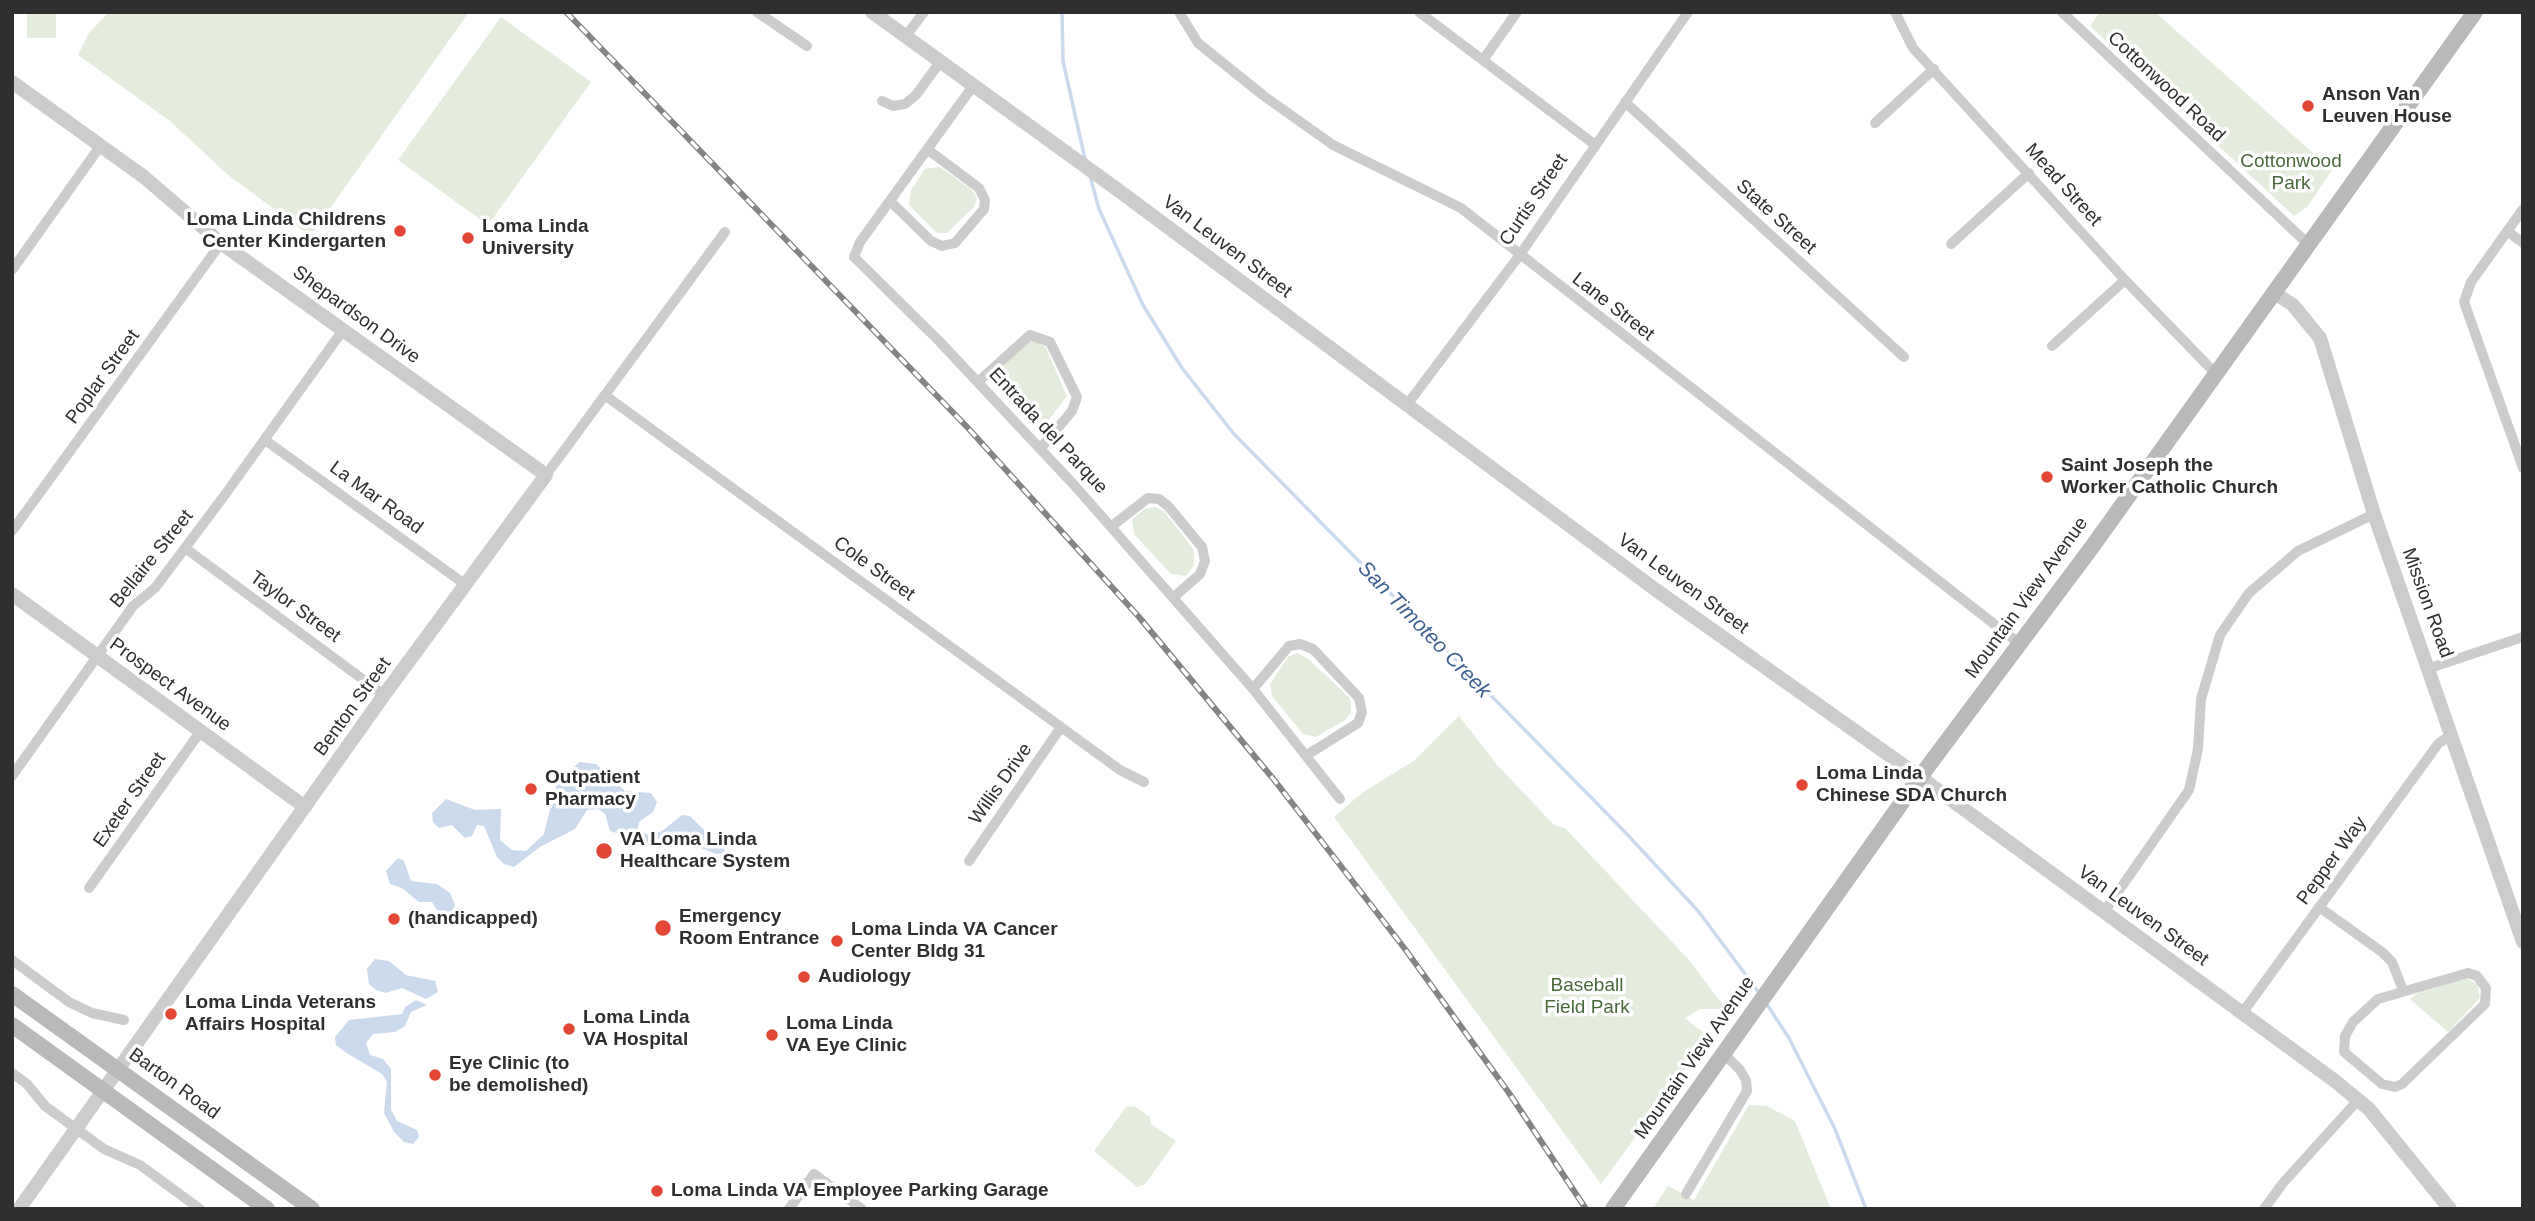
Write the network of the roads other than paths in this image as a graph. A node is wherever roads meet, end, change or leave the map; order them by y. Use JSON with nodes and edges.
{"nodes":[{"id":1,"x":757,"y":12,"type":"edge"},
{"id":2,"x":872,"y":12,"type":"edge"},
{"id":3,"x":924,"y":12,"type":"edge"},
{"id":4,"x":1180,"y":12,"type":"edge"},
{"id":5,"x":1419,"y":12,"type":"edge"},
{"id":6,"x":1517,"y":12,"type":"edge"},
{"id":7,"x":1688,"y":12,"type":"edge"},
{"id":8,"x":1895,"y":12,"type":"edge"},
{"id":9,"x":2062,"y":12,"type":"edge"},
{"id":10,"x":2475,"y":12,"type":"edge"},
{"id":11,"x":906,"y":36,"type":"junction"},
{"id":12,"x":807,"y":46,"type":"dead end"},
{"id":13,"x":1483,"y":60,"type":"junction"},
{"id":14,"x":940,"y":62,"type":"junction"},
{"id":15,"x":1934,"y":69,"type":"junction"},
{"id":16,"x":12,"y":82,"type":"edge"},
{"id":17,"x":973,"y":86,"type":"junction"},
{"id":18,"x":882,"y":101,"type":"dead end"},
{"id":19,"x":1625,"y":102,"type":"junction"},
{"id":20,"x":1875,"y":123,"type":"dead end"},
{"id":21,"x":1594,"y":144,"type":"junction"},
{"id":22,"x":101,"y":145,"type":"junction"},
{"id":23,"x":927,"y":149,"type":"junction"},
{"id":24,"x":2029,"y":173,"type":"junction"},
{"id":25,"x":890,"y":201,"type":"junction"},
{"id":26,"x":2523,"y":209,"type":"edge"},
{"id":27,"x":2507,"y":231,"type":"junction"},
{"id":28,"x":725,"y":232,"type":"dead end"},
{"id":29,"x":221,"y":243,"type":"junction"},
{"id":30,"x":2523,"y":243,"type":"edge"},
{"id":31,"x":1951,"y":244,"type":"dead end"},
{"id":32,"x":2308,"y":244,"type":"junction"},
{"id":33,"x":1519,"y":256,"type":"junction"},
{"id":34,"x":12,"y":270,"type":"edge"},
{"id":35,"x":2125,"y":280,"type":"junction"},
{"id":36,"x":2273,"y":292,"type":"junction"},
{"id":37,"x":343,"y":330,"type":"junction"},
{"id":38,"x":2052,"y":346,"type":"dead end"},
{"id":39,"x":1904,"y":358,"type":"dead end"},
{"id":40,"x":2215,"y":373,"type":"junction"},
{"id":41,"x":978,"y":382,"type":"junction"},
{"id":42,"x":606,"y":396,"type":"junction"},
{"id":43,"x":1406,"y":405,"type":"junction"},
{"id":44,"x":265,"y":440,"type":"junction"},
{"id":45,"x":1040,"y":449,"type":"junction"},
{"id":46,"x":2523,"y":467,"type":"edge"},
{"id":47,"x":546,"y":475,"type":"junction"},
{"id":48,"x":2374,"y":514,"type":"junction"},
{"id":49,"x":1112,"y":526,"type":"junction"},
{"id":50,"x":12,"y":531,"type":"edge"},
{"id":51,"x":185,"y":548,"type":"junction"},
{"id":52,"x":466,"y":584,"type":"junction"},
{"id":53,"x":12,"y":594,"type":"edge"},
{"id":54,"x":1174,"y":597,"type":"junction"},
{"id":55,"x":2523,"y":638,"type":"edge"},
{"id":56,"x":2021,"y":645,"type":"junction"},
{"id":57,"x":99,"y":657,"type":"junction"},
{"id":58,"x":2430,"y":668,"type":"junction"},
{"id":59,"x":1253,"y":688,"type":"junction"},
{"id":60,"x":384,"y":695,"type":"junction"},
{"id":61,"x":1062,"y":727,"type":"junction"},
{"id":62,"x":200,"y":732,"type":"junction"},
{"id":63,"x":2452,"y":734,"type":"junction"},
{"id":64,"x":1307,"y":755,"type":"junction"},
{"id":65,"x":12,"y":776,"type":"edge"},
{"id":66,"x":1920,"y":777,"type":"junction"},
{"id":67,"x":1144,"y":782,"type":"dead end"},
{"id":68,"x":1340,"y":799,"type":"dead end"},
{"id":69,"x":305,"y":807,"type":"junction"},
{"id":70,"x":969,"y":861,"type":"dead end"},
{"id":71,"x":89,"y":888,"type":"dead end"},
{"id":72,"x":2319,"y":907,"type":"junction"},
{"id":73,"x":2104,"y":912,"type":"junction"},
{"id":74,"x":2523,"y":942,"type":"edge"},
{"id":75,"x":12,"y":960,"type":"edge"},
{"id":76,"x":2403,"y":990,"type":"junction"},
{"id":77,"x":12,"y":994,"type":"edge"},
{"id":78,"x":2244,"y":1012,"type":"junction"},
{"id":79,"x":124,"y":1020,"type":"dead end"},
{"id":80,"x":12,"y":1025,"type":"edge"},
{"id":81,"x":1723,"y":1054,"type":"junction"},
{"id":82,"x":118,"y":1069,"type":"junction"},
{"id":83,"x":12,"y":1073,"type":"edge"},
{"id":84,"x":103,"y":1089,"type":"junction"},
{"id":85,"x":2358,"y":1099,"type":"junction"},
{"id":86,"x":75,"y":1128,"type":"junction"},
{"id":87,"x":1686,"y":1194,"type":"dead end"},
{"id":88,"x":1617,"y":1203,"type":"edge"},
{"id":89,"x":19,"y":1209,"type":"edge"},
{"id":90,"x":200,"y":1209,"type":"edge"},
{"id":91,"x":267,"y":1209,"type":"edge"},
{"id":92,"x":312,"y":1209,"type":"edge"},
{"id":93,"x":789,"y":1209,"type":"edge"},
{"id":94,"x":862,"y":1209,"type":"edge"},
{"id":95,"x":2264,"y":1209,"type":"edge"},
{"id":96,"x":2450,"y":1209,"type":"edge"}],
"edges":[{"from":1,"to":12,"type":"street"},
{"from":2,"to":11,"type":"street","name":"Van Leuven Street"},
{"from":3,"to":11,"type":"street"},
{"from":4,"to":33,"type":"street","name":"Lane Street"},
{"from":5,"to":13,"type":"street"},
{"from":6,"to":13,"type":"street"},
{"from":7,"to":19,"type":"street","name":"Curtis Street"},
{"from":8,"to":15,"type":"street","name":"Mead Street"},
{"from":9,"to":32,"type":"street","name":"Cottonwood Road"},
{"from":10,"to":32,"type":"main road","name":"Mountain View Avenue"},
{"from":11,"to":14,"type":"street","name":"Van Leuven Street"},
{"from":13,"to":21,"type":"street"},
{"from":14,"to":17,"type":"street","name":"Van Leuven Street"},
{"from":14,"to":18,"type":"street"},
{"from":15,"to":20,"type":"street"},
{"from":15,"to":24,"type":"street","name":"Mead Street"},
{"from":16,"to":22,"type":"street","name":"Shepardson Drive"},
{"from":17,"to":23,"type":"street","name":"Entrada del Parque"},
{"from":17,"to":43,"type":"street","name":"Van Leuven Street"},
{"from":19,"to":21,"type":"street","name":"Curtis Street"},
{"from":19,"to":39,"type":"street","name":"State Street"},
{"from":21,"to":33,"type":"street","name":"Curtis Street"},
{"from":22,"to":29,"type":"street","name":"Shepardson Drive"},
{"from":22,"to":34,"type":"street"},
{"from":23,"to":25,"type":"street","name":"Entrada del Parque"},
{"from":23,"to":25,"type":"street"},
{"from":24,"to":31,"type":"street"},
{"from":24,"to":35,"type":"street","name":"Mead Street"},
{"from":25,"to":41,"type":"street","name":"Entrada del Parque"},
{"from":26,"to":27,"type":"street"},
{"from":27,"to":30,"type":"street"},
{"from":27,"to":46,"type":"street"},
{"from":28,"to":42,"type":"street","name":"Benton Street"},
{"from":29,"to":37,"type":"street","name":"Shepardson Drive"},
{"from":29,"to":50,"type":"street","name":"Poplar Street"},
{"from":32,"to":36,"type":"main road","name":"Mountain View Avenue"},
{"from":33,"to":43,"type":"street","name":"Curtis Street"},
{"from":33,"to":56,"type":"street","name":"Lane Street"},
{"from":35,"to":38,"type":"street"},
{"from":35,"to":40,"type":"street","name":"Mead Street"},
{"from":36,"to":40,"type":"main road","name":"Mountain View Avenue"},
{"from":36,"to":48,"type":"street","name":"Mission Road"},
{"from":37,"to":44,"type":"street","name":"Bellaire Street"},
{"from":37,"to":47,"type":"street","name":"Shepardson Drive"},
{"from":40,"to":56,"type":"main road","name":"Mountain View Avenue"},
{"from":41,"to":45,"type":"street","name":"Entrada del Parque"},
{"from":41,"to":45,"type":"street"},
{"from":42,"to":47,"type":"street","name":"Benton Street"},
{"from":42,"to":61,"type":"street","name":"Cole Street"},
{"from":43,"to":66,"type":"street","name":"Van Leuven Street"},
{"from":44,"to":51,"type":"street","name":"Bellaire Street"},
{"from":44,"to":52,"type":"street","name":"La Mar Road"},
{"from":45,"to":49,"type":"street","name":"Entrada del Parque"},
{"from":47,"to":52,"type":"street","name":"Benton Street"},
{"from":48,"to":58,"type":"street","name":"Mission Road"},
{"from":48,"to":73,"type":"street"},
{"from":49,"to":54,"type":"street","name":"Entrada del Parque"},
{"from":49,"to":54,"type":"street"},
{"from":51,"to":57,"type":"street","name":"Bellaire Street"},
{"from":51,"to":60,"type":"street","name":"Taylor Street"},
{"from":52,"to":60,"type":"street","name":"Benton Street"},
{"from":53,"to":57,"type":"street","name":"Prospect Avenue"},
{"from":54,"to":59,"type":"street","name":"Entrada del Parque"},
{"from":55,"to":58,"type":"street"},
{"from":56,"to":66,"type":"main road","name":"Mountain View Avenue"},
{"from":57,"to":62,"type":"street","name":"Prospect Avenue"},
{"from":57,"to":65,"type":"street","name":"Bellaire Street"},
{"from":58,"to":63,"type":"street","name":"Mission Road"},
{"from":59,"to":64,"type":"street","name":"Entrada del Parque"},
{"from":59,"to":64,"type":"street"},
{"from":60,"to":69,"type":"street","name":"Benton Street"},
{"from":61,"to":67,"type":"street","name":"Cole Street"},
{"from":61,"to":70,"type":"street","name":"Willis Drive"},
{"from":62,"to":69,"type":"street","name":"Prospect Avenue"},
{"from":62,"to":71,"type":"street","name":"Exeter Street"},
{"from":63,"to":72,"type":"street","name":"Pepper Way"},
{"from":63,"to":74,"type":"street","name":"Mission Road"},
{"from":64,"to":68,"type":"street","name":"Entrada del Parque"},
{"from":66,"to":73,"type":"street","name":"Van Leuven Street"},
{"from":66,"to":81,"type":"main road","name":"Mountain View Avenue"},
{"from":69,"to":82,"type":"street","name":"Benton Street"},
{"from":72,"to":76,"type":"street"},
{"from":72,"to":78,"type":"street","name":"Pepper Way"},
{"from":73,"to":78,"type":"street","name":"Van Leuven Street"},
{"from":75,"to":79,"type":"street"},
{"from":76,"to":76,"type":"street"},
{"from":77,"to":82,"type":"main road","name":"Barton Road"},
{"from":78,"to":85,"type":"street","name":"Van Leuven Street"},
{"from":80,"to":84,"type":"main road"},
{"from":81,"to":87,"type":"street"},
{"from":81,"to":88,"type":"main road","name":"Mountain View Avenue"},
{"from":82,"to":84,"type":"street","name":"Benton Street"},
{"from":82,"to":92,"type":"main road","name":"Barton Road"},
{"from":83,"to":86,"type":"street"},
{"from":84,"to":86,"type":"street","name":"Benton Street"},
{"from":84,"to":91,"type":"main road"},
{"from":85,"to":95,"type":"street"},
{"from":85,"to":96,"type":"street","name":"Van Leuven Street"},
{"from":86,"to":89,"type":"street","name":"Benton Street"},
{"from":86,"to":90,"type":"street"},
{"from":93,"to":94,"type":"street"}]}
